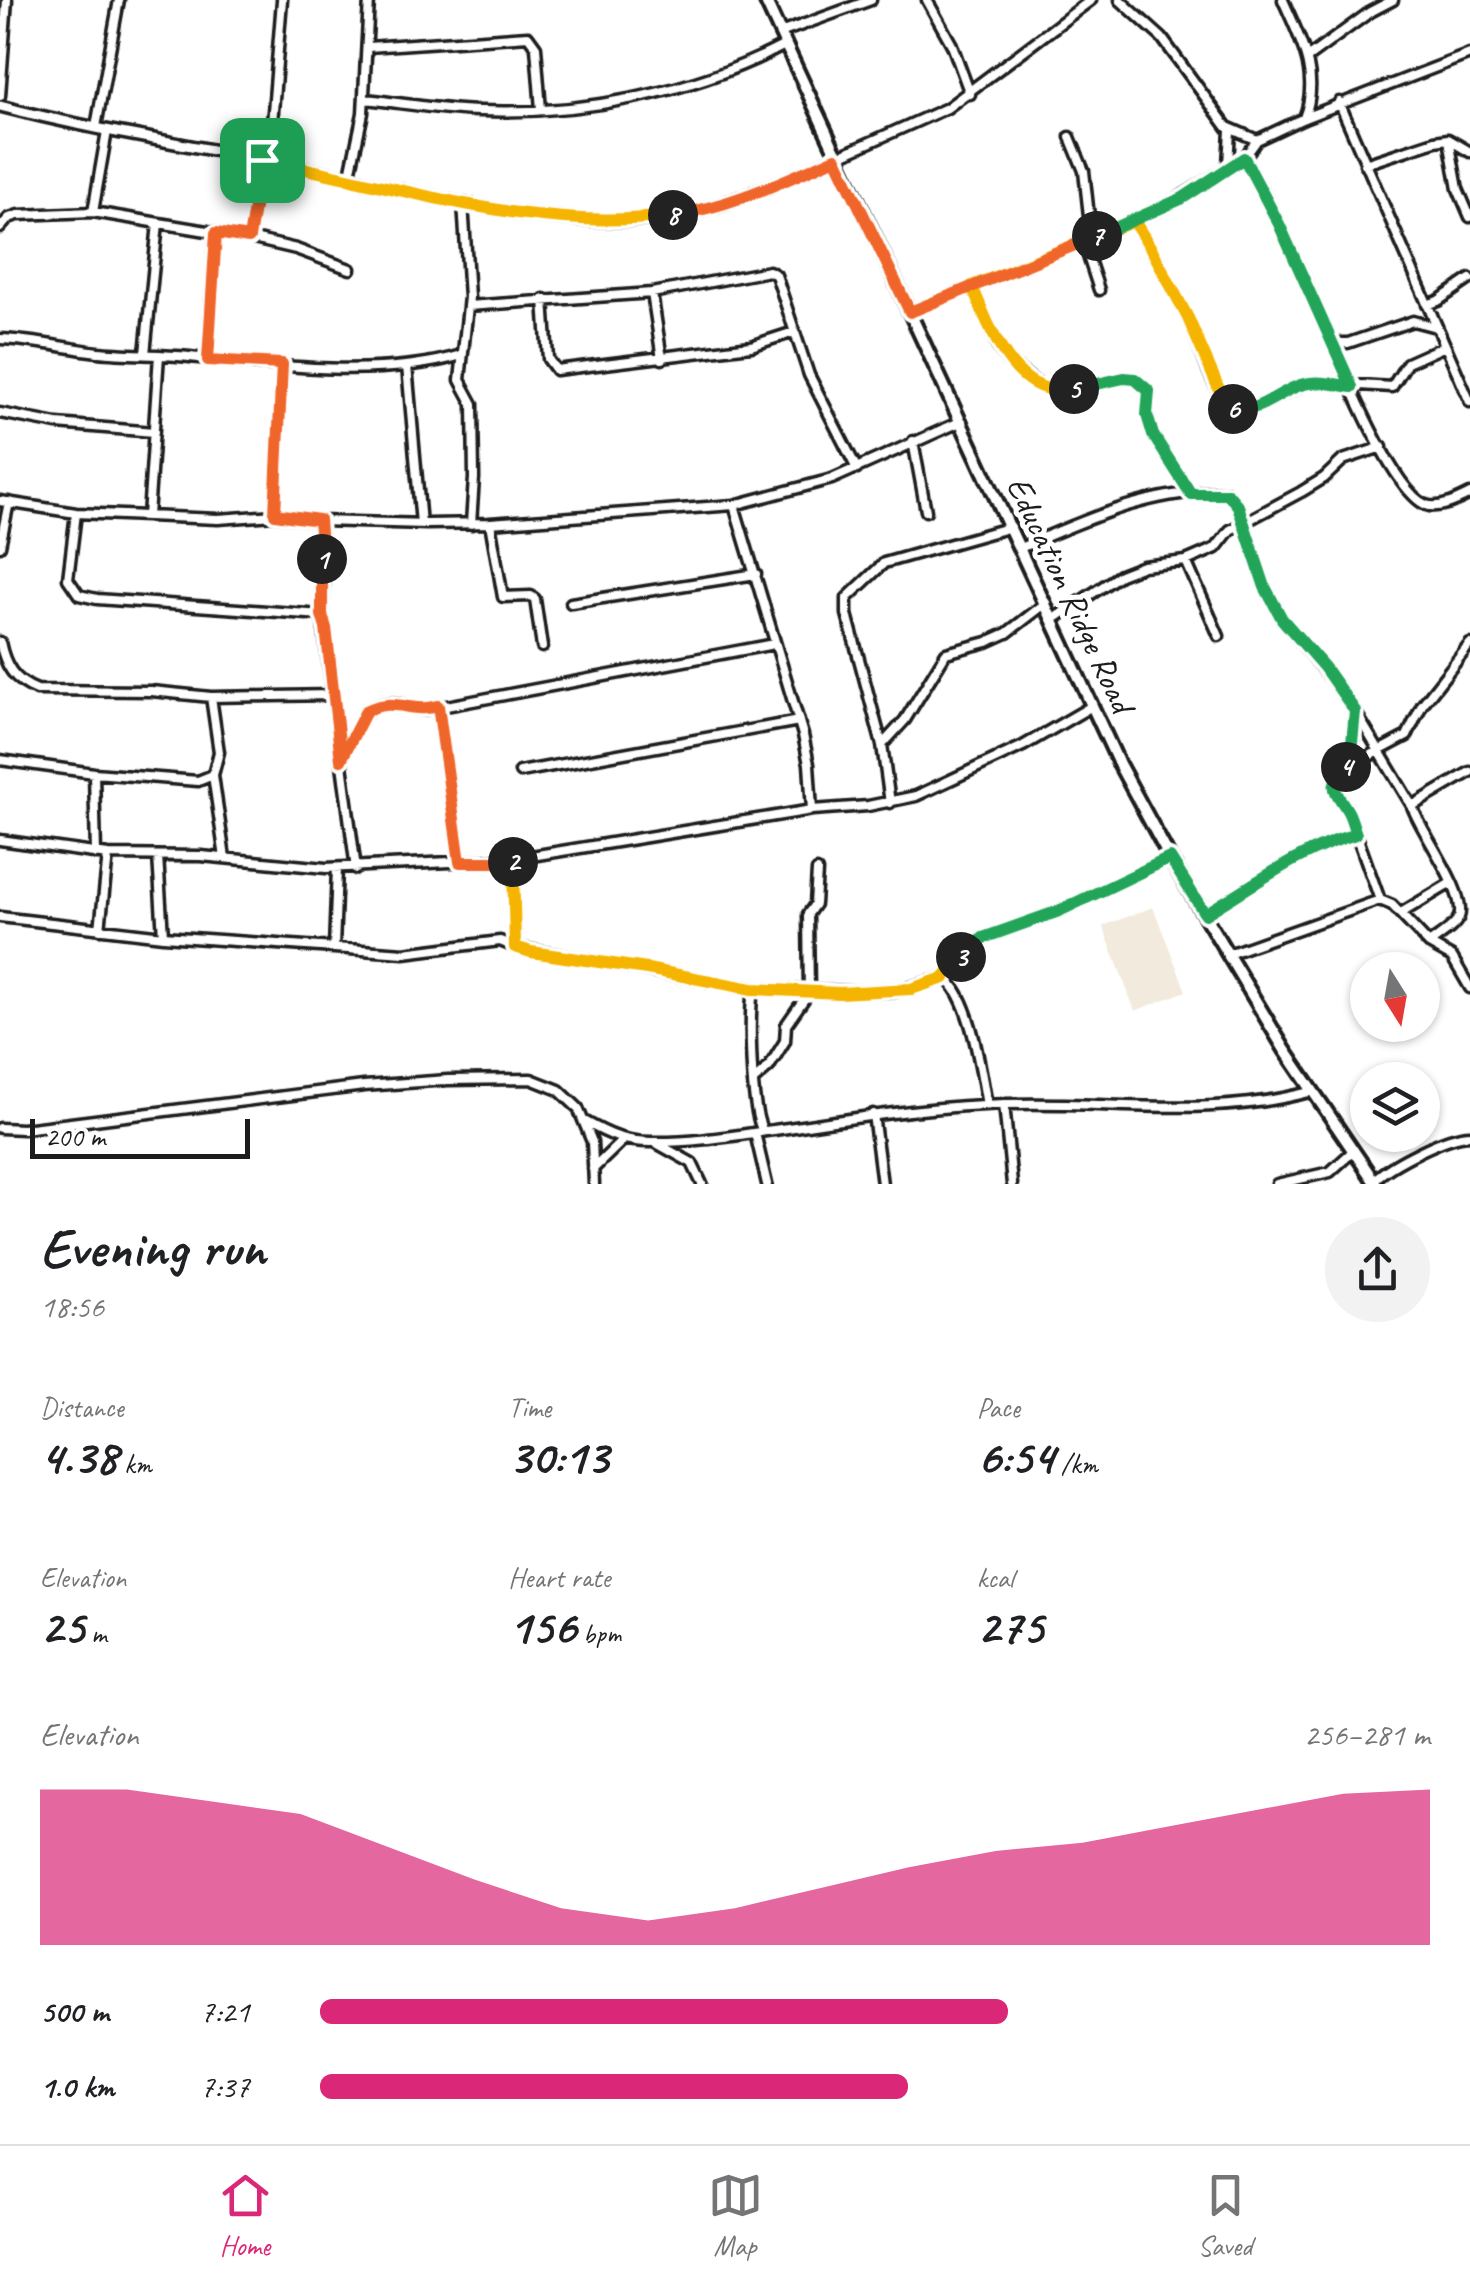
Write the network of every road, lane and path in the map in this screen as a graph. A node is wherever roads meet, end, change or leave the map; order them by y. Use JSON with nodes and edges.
{"nodes":[{"id":1,"x":7,"y":0,"type":"edge"},
{"id":2,"x":119,"y":0,"type":"edge"},
{"id":3,"x":282,"y":0,"type":"edge"},
{"id":4,"x":369,"y":0,"type":"edge"},
{"id":5,"x":765,"y":0,"type":"edge"},
{"id":6,"x":871,"y":0,"type":"edge"},
{"id":7,"x":927,"y":0,"type":"edge"},
{"id":8,"x":1091,"y":0,"type":"edge"},
{"id":9,"x":1120,"y":0,"type":"edge"},
{"id":10,"x":1282,"y":0,"type":"edge"},
{"id":11,"x":1393,"y":0,"type":"edge"},
{"id":12,"x":3,"y":28,"type":"edge"},
{"id":13,"x":780,"y":33,"type":"junction"},
{"id":14,"x":785,"y":45,"type":"junction"},
{"id":15,"x":368,"y":47,"type":"junction"},
{"id":16,"x":1470,"y":54,"type":"edge"},
{"id":17,"x":1307,"y":58,"type":"junction"},
{"id":18,"x":970,"y":94,"type":"junction"},
{"id":19,"x":0,"y":96,"type":"edge"},
{"id":20,"x":364,"y":98,"type":"junction"},
{"id":21,"x":1339,"y":102,"type":"junction"},
{"id":22,"x":0,"y":106,"type":"edge"},
{"id":23,"x":541,"y":110,"type":"junction"},
{"id":24,"x":1304,"y":118,"type":"junction"},
{"id":25,"x":96,"y":127,"type":"junction"},
{"id":26,"x":107,"y":130,"type":"junction"},
{"id":27,"x":1230,"y":130,"type":"junction"},
{"id":28,"x":1070,"y":137,"type":"dead end"},
{"id":29,"x":1448,"y":139,"type":"junction"},
{"id":30,"x":1257,"y":140,"type":"junction"},
{"id":31,"x":1470,"y":152,"type":"edge"},
{"id":32,"x":836,"y":158,"type":"junction"},
{"id":33,"x":1244,"y":158,"type":"junction"},
{"id":34,"x":266,"y":160,"type":"junction"},
{"id":35,"x":1365,"y":164,"type":"junction"},
{"id":36,"x":1228,"y":166,"type":"junction"},
{"id":37,"x":349,"y":179,"type":"junction"},
{"id":38,"x":463,"y":203,"type":"junction"},
{"id":39,"x":93,"y":212,"type":"junction"},
{"id":40,"x":1470,"y":217,"type":"edge"},
{"id":41,"x":1134,"y":221,"type":"junction"},
{"id":42,"x":158,"y":223,"type":"junction"},
{"id":43,"x":0,"y":228,"type":"edge"},
{"id":44,"x":216,"y":233,"type":"junction"},
{"id":45,"x":1096,"y":236,"type":"junction"},
{"id":46,"x":249,"y":238,"type":"junction"},
{"id":47,"x":1083,"y":241,"type":"junction"},
{"id":48,"x":350,"y":269,"type":"dead end"},
{"id":49,"x":1470,"y":278,"type":"edge"},
{"id":50,"x":972,"y":286,"type":"junction"},
{"id":51,"x":1099,"y":290,"type":"dead end"},
{"id":52,"x":652,"y":293,"type":"junction"},
{"id":53,"x":544,"y":299,"type":"junction"},
{"id":54,"x":1426,"y":304,"type":"junction"},
{"id":55,"x":468,"y":306,"type":"junction"},
{"id":56,"x":910,"y":312,"type":"junction"},
{"id":57,"x":1436,"y":327,"type":"junction"},
{"id":58,"x":794,"y":332,"type":"junction"},
{"id":59,"x":0,"y":339,"type":"edge"},
{"id":60,"x":1332,"y":343,"type":"junction"},
{"id":61,"x":1446,"y":346,"type":"junction"},
{"id":62,"x":145,"y":354,"type":"junction"},
{"id":63,"x":159,"y":355,"type":"junction"},
{"id":64,"x":462,"y":355,"type":"junction"},
{"id":65,"x":662,"y":359,"type":"junction"},
{"id":66,"x":208,"y":360,"type":"junction"},
{"id":67,"x":282,"y":364,"type":"junction"},
{"id":68,"x":407,"y":366,"type":"junction"},
{"id":69,"x":1465,"y":379,"type":"edge"},
{"id":70,"x":1352,"y":387,"type":"junction"},
{"id":71,"x":1470,"y":402,"type":"edge"},
{"id":72,"x":0,"y":413,"type":"edge"},
{"id":73,"x":962,"y":421,"type":"junction"},
{"id":74,"x":154,"y":432,"type":"junction"},
{"id":75,"x":913,"y":441,"type":"junction"},
{"id":76,"x":1382,"y":448,"type":"junction"},
{"id":77,"x":857,"y":468,"type":"junction"},
{"id":78,"x":1191,"y":494,"type":"junction"},
{"id":79,"x":1470,"y":494,"type":"edge"},
{"id":80,"x":4,"y":502,"type":"edge"},
{"id":81,"x":734,"y":505,"type":"junction"},
{"id":82,"x":926,"y":510,"type":"dead end"},
{"id":83,"x":76,"y":513,"type":"junction"},
{"id":84,"x":275,"y":514,"type":"junction"},
{"id":85,"x":148,"y":516,"type":"junction"},
{"id":86,"x":319,"y":520,"type":"junction"},
{"id":87,"x":490,"y":523,"type":"junction"},
{"id":88,"x":421,"y":524,"type":"junction"},
{"id":89,"x":471,"y":524,"type":"junction"},
{"id":90,"x":1244,"y":526,"type":"junction"},
{"id":91,"x":1011,"y":527,"type":"junction"},
{"id":92,"x":0,"y":546,"type":"edge"},
{"id":93,"x":1020,"y":548,"type":"junction"},
{"id":94,"x":1186,"y":562,"type":"junction"},
{"id":95,"x":756,"y":574,"type":"junction"},
{"id":96,"x":570,"y":603,"type":"dead end"},
{"id":97,"x":1046,"y":604,"type":"junction"},
{"id":98,"x":322,"y":615,"type":"junction"},
{"id":99,"x":1054,"y":619,"type":"junction"},
{"id":100,"x":1219,"y":636,"type":"dead end"},
{"id":101,"x":0,"y":642,"type":"edge"},
{"id":102,"x":774,"y":644,"type":"junction"},
{"id":103,"x":1470,"y":644,"type":"edge"},
{"id":104,"x":542,"y":647,"type":"dead end"},
{"id":105,"x":333,"y":695,"type":"junction"},
{"id":106,"x":211,"y":696,"type":"junction"},
{"id":107,"x":438,"y":706,"type":"junction"},
{"id":108,"x":1092,"y":706,"type":"junction"},
{"id":109,"x":1355,"y":711,"type":"junction"},
{"id":110,"x":799,"y":721,"type":"junction"},
{"id":111,"x":882,"y":745,"type":"junction"},
{"id":112,"x":1379,"y":752,"type":"junction"},
{"id":113,"x":0,"y":760,"type":"edge"},
{"id":114,"x":341,"y":760,"type":"junction"},
{"id":115,"x":1350,"y":764,"type":"junction"},
{"id":116,"x":520,"y":772,"type":"dead end"},
{"id":117,"x":1470,"y":772,"type":"edge"},
{"id":118,"x":94,"y":773,"type":"junction"},
{"id":119,"x":214,"y":775,"type":"junction"},
{"id":120,"x":890,"y":803,"type":"junction"},
{"id":121,"x":1412,"y":806,"type":"junction"},
{"id":122,"x":812,"y":810,"type":"junction"},
{"id":123,"x":1356,"y":834,"type":"junction"},
{"id":124,"x":0,"y":840,"type":"edge"},
{"id":125,"x":96,"y":854,"type":"junction"},
{"id":126,"x":108,"y":855,"type":"junction"},
{"id":127,"x":158,"y":856,"type":"junction"},
{"id":128,"x":225,"y":858,"type":"junction"},
{"id":129,"x":1170,"y":858,"type":"junction"},
{"id":130,"x":513,"y":859,"type":"junction"},
{"id":131,"x":460,"y":862,"type":"junction"},
{"id":132,"x":337,"y":868,"type":"junction"},
{"id":133,"x":356,"y":869,"type":"junction"},
{"id":134,"x":818,"y":871,"type":"dead end"},
{"id":135,"x":1451,"y":882,"type":"junction"},
{"id":136,"x":1380,"y":900,"type":"junction"},
{"id":137,"x":1401,"y":913,"type":"junction"},
{"id":138,"x":1205,"y":914,"type":"junction"},
{"id":139,"x":0,"y":916,"type":"edge"},
{"id":140,"x":100,"y":928,"type":"junction"},
{"id":141,"x":164,"y":936,"type":"junction"},
{"id":142,"x":1429,"y":944,"type":"junction"},
{"id":143,"x":515,"y":947,"type":"junction"},
{"id":144,"x":334,"y":948,"type":"junction"},
{"id":145,"x":1228,"y":954,"type":"junction"},
{"id":146,"x":951,"y":970,"type":"junction"},
{"id":147,"x":944,"y":978,"type":"junction"},
{"id":148,"x":1469,"y":983,"type":"edge"},
{"id":149,"x":955,"y":986,"type":"junction"},
{"id":150,"x":752,"y":989,"type":"junction"},
{"id":151,"x":809,"y":992,"type":"junction"},
{"id":152,"x":754,"y":1080,"type":"junction"},
{"id":153,"x":1313,"y":1091,"type":"junction"},
{"id":154,"x":987,"y":1104,"type":"junction"},
{"id":155,"x":1004,"y":1104,"type":"junction"},
{"id":156,"x":873,"y":1114,"type":"junction"},
{"id":157,"x":586,"y":1122,"type":"junction"},
{"id":158,"x":0,"y":1128,"type":"edge"},
{"id":159,"x":759,"y":1132,"type":"junction"},
{"id":160,"x":1470,"y":1134,"type":"edge"},
{"id":161,"x":622,"y":1140,"type":"junction"},
{"id":162,"x":699,"y":1140,"type":"junction"},
{"id":163,"x":654,"y":1142,"type":"junction"},
{"id":164,"x":1350,"y":1149,"type":"edge"},
{"id":165,"x":1352,"y":1152,"type":"joint"},
{"id":166,"x":692,"y":1163,"type":"junction"},
{"id":167,"x":593,"y":1169,"type":"junction"},
{"id":168,"x":1375,"y":1182,"type":"edge"},
{"id":169,"x":594,"y":1184,"type":"edge"},
{"id":170,"x":702,"y":1184,"type":"edge"},
{"id":171,"x":767,"y":1184,"type":"edge"},
{"id":172,"x":882,"y":1184,"type":"edge"},
{"id":173,"x":1012,"y":1184,"type":"edge"},
{"id":174,"x":1277,"y":1184,"type":"edge"}],
"edges":[{"from":1,"to":12,"type":"street"},
{"from":2,"to":25,"type":"street"},
{"from":3,"to":34,"type":"street"},
{"from":4,"to":15,"type":"street"},
{"from":5,"to":13,"type":"main road","name":"Education Ridge Road"},
{"from":6,"to":13,"type":"street"},
{"from":7,"to":18,"type":"street"},
{"from":8,"to":18,"type":"street"},
{"from":9,"to":27,"type":"street"},
{"from":10,"to":17,"type":"street"},
{"from":11,"to":17,"type":"street"},
{"from":12,"to":19,"type":"street"},
{"from":13,"to":14,"type":"main road","name":"Education Ridge Road"},
{"from":14,"to":23,"type":"street"},
{"from":14,"to":32,"type":"main road","name":"Education Ridge Road"},
{"from":15,"to":20,"type":"street"},
{"from":15,"to":23,"type":"street"},
{"from":16,"to":21,"type":"street"},
{"from":17,"to":24,"type":"street"},
{"from":18,"to":32,"type":"street"},
{"from":20,"to":23,"type":"street"},
{"from":20,"to":37,"type":"street"},
{"from":21,"to":24,"type":"street"},
{"from":21,"to":35,"type":"street"},
{"from":22,"to":25,"type":"street"},
{"from":24,"to":30,"type":"street"},
{"from":25,"to":26,"type":"street"},
{"from":26,"to":34,"type":"street"},
{"from":26,"to":39,"type":"street"},
{"from":27,"to":30,"type":"street"},
{"from":27,"to":36,"type":"street"},
{"from":28,"to":45,"type":"street"},
{"from":29,"to":31,"type":"street"},
{"from":29,"to":35,"type":"street"},
{"from":29,"to":40,"type":"street"},
{"from":30,"to":33,"type":"street"},
{"from":32,"to":38,"type":"street"},
{"from":32,"to":56,"type":"main road","name":"Education Ridge Road"},
{"from":33,"to":36,"type":"street"},
{"from":33,"to":60,"type":"street"},
{"from":34,"to":37,"type":"street"},
{"from":34,"to":46,"type":"street"},
{"from":35,"to":54,"type":"street"},
{"from":36,"to":41,"type":"street"},
{"from":37,"to":38,"type":"street"},
{"from":38,"to":55,"type":"street"},
{"from":39,"to":42,"type":"street"},
{"from":39,"to":43,"type":"street"},
{"from":41,"to":45,"type":"street"},
{"from":41,"to":70,"type":"street"},
{"from":42,"to":44,"type":"street"},
{"from":42,"to":62,"type":"street"},
{"from":44,"to":46,"type":"street"},
{"from":44,"to":66,"type":"street"},
{"from":45,"to":47,"type":"street"},
{"from":46,"to":48,"type":"street"},
{"from":47,"to":50,"type":"street"},
{"from":47,"to":51,"type":"street"},
{"from":49,"to":54,"type":"street"},
{"from":50,"to":56,"type":"street"},
{"from":50,"to":78,"type":"street"},
{"from":52,"to":53,"type":"street"},
{"from":52,"to":58,"type":"street"},
{"from":52,"to":65,"type":"street"},
{"from":53,"to":55,"type":"street"},
{"from":53,"to":65,"type":"street"},
{"from":54,"to":57,"type":"street"},
{"from":55,"to":64,"type":"street"},
{"from":56,"to":73,"type":"main road","name":"Education Ridge Road"},
{"from":57,"to":60,"type":"street"},
{"from":57,"to":61,"type":"street"},
{"from":58,"to":65,"type":"street"},
{"from":58,"to":77,"type":"street"},
{"from":59,"to":62,"type":"street"},
{"from":60,"to":70,"type":"street"},
{"from":61,"to":69,"type":"street"},
{"from":61,"to":70,"type":"street"},
{"from":62,"to":63,"type":"street"},
{"from":63,"to":66,"type":"street"},
{"from":63,"to":74,"type":"street"},
{"from":64,"to":68,"type":"street"},
{"from":64,"to":89,"type":"street"},
{"from":66,"to":67,"type":"street"},
{"from":67,"to":68,"type":"street"},
{"from":67,"to":84,"type":"street"},
{"from":68,"to":88,"type":"street"},
{"from":69,"to":71,"type":"street"},
{"from":70,"to":76,"type":"street"},
{"from":72,"to":74,"type":"street"},
{"from":73,"to":75,"type":"street"},
{"from":73,"to":91,"type":"main road","name":"Education Ridge Road"},
{"from":74,"to":85,"type":"street"},
{"from":75,"to":77,"type":"street"},
{"from":75,"to":82,"type":"street"},
{"from":76,"to":79,"type":"street"},
{"from":76,"to":90,"type":"street"},
{"from":77,"to":81,"type":"street"},
{"from":78,"to":90,"type":"street"},
{"from":78,"to":93,"type":"street"},
{"from":80,"to":83,"type":"street"},
{"from":80,"to":92,"type":"street"},
{"from":81,"to":87,"type":"street"},
{"from":81,"to":95,"type":"street"},
{"from":83,"to":85,"type":"street"},
{"from":83,"to":98,"type":"street"},
{"from":84,"to":85,"type":"street"},
{"from":84,"to":86,"type":"street"},
{"from":86,"to":88,"type":"street"},
{"from":86,"to":98,"type":"street"},
{"from":87,"to":89,"type":"street"},
{"from":87,"to":104,"type":"street"},
{"from":88,"to":89,"type":"street"},
{"from":90,"to":94,"type":"street"},
{"from":90,"to":109,"type":"street"},
{"from":91,"to":93,"type":"main road","name":"Education Ridge Road"},
{"from":91,"to":111,"type":"street"},
{"from":93,"to":97,"type":"main road","name":"Education Ridge Road"},
{"from":94,"to":99,"type":"street"},
{"from":94,"to":100,"type":"street"},
{"from":95,"to":96,"type":"street"},
{"from":95,"to":102,"type":"street"},
{"from":97,"to":99,"type":"main road","name":"Education Ridge Road"},
{"from":97,"to":111,"type":"street"},
{"from":98,"to":105,"type":"street"},
{"from":99,"to":108,"type":"main road","name":"Education Ridge Road"},
{"from":101,"to":106,"type":"street"},
{"from":102,"to":107,"type":"street"},
{"from":102,"to":110,"type":"street"},
{"from":103,"to":112,"type":"street"},
{"from":105,"to":106,"type":"street"},
{"from":105,"to":114,"type":"street"},
{"from":106,"to":119,"type":"street"},
{"from":107,"to":114,"type":"street"},
{"from":107,"to":131,"type":"street"},
{"from":108,"to":120,"type":"street"},
{"from":108,"to":129,"type":"main road","name":"Education Ridge Road"},
{"from":109,"to":112,"type":"street"},
{"from":109,"to":115,"type":"street"},
{"from":110,"to":116,"type":"street"},
{"from":110,"to":122,"type":"street"},
{"from":111,"to":120,"type":"street"},
{"from":112,"to":115,"type":"street"},
{"from":112,"to":121,"type":"street"},
{"from":113,"to":118,"type":"street"},
{"from":114,"to":133,"type":"street"},
{"from":115,"to":123,"type":"street"},
{"from":117,"to":121,"type":"street"},
{"from":118,"to":119,"type":"street"},
{"from":118,"to":125,"type":"street"},
{"from":119,"to":128,"type":"street"},
{"from":120,"to":122,"type":"street"},
{"from":121,"to":135,"type":"street"},
{"from":122,"to":130,"type":"street"},
{"from":123,"to":136,"type":"street"},
{"from":123,"to":138,"type":"street"},
{"from":124,"to":125,"type":"street"},
{"from":125,"to":126,"type":"street"},
{"from":126,"to":127,"type":"street"},
{"from":126,"to":140,"type":"street"},
{"from":127,"to":128,"type":"street"},
{"from":127,"to":141,"type":"street"},
{"from":128,"to":132,"type":"street"},
{"from":129,"to":138,"type":"main road","name":"Education Ridge Road"},
{"from":129,"to":146,"type":"street"},
{"from":130,"to":131,"type":"street"},
{"from":130,"to":143,"type":"street"},
{"from":131,"to":133,"type":"street"},
{"from":132,"to":133,"type":"street"},
{"from":132,"to":144,"type":"street"},
{"from":134,"to":151,"type":"street"},
{"from":135,"to":137,"type":"street"},
{"from":135,"to":142,"type":"street"},
{"from":136,"to":137,"type":"street"},
{"from":136,"to":145,"type":"street"},
{"from":137,"to":142,"type":"street"},
{"from":138,"to":145,"type":"main road","name":"Education Ridge Road"},
{"from":139,"to":140,"type":"street"},
{"from":140,"to":141,"type":"street"},
{"from":141,"to":144,"type":"street"},
{"from":142,"to":148,"type":"street"},
{"from":143,"to":144,"type":"street"},
{"from":143,"to":150,"type":"street"},
{"from":145,"to":153,"type":"main road","name":"Education Ridge Road"},
{"from":146,"to":147,"type":"street"},
{"from":146,"to":149,"type":"street"},
{"from":147,"to":149,"type":"street"},
{"from":147,"to":151,"type":"street"},
{"from":149,"to":154,"type":"street"},
{"from":150,"to":151,"type":"street"},
{"from":150,"to":152,"type":"street"},
{"from":151,"to":152,"type":"street"},
{"from":152,"to":159,"type":"street"},
{"from":153,"to":155,"type":"street"},
{"from":153,"to":164,"type":"main road","name":"Education Ridge Road"},
{"from":154,"to":155,"type":"street"},
{"from":154,"to":156,"type":"street"},
{"from":155,"to":173,"type":"street"},
{"from":156,"to":159,"type":"street"},
{"from":156,"to":172,"type":"street"},
{"from":157,"to":158,"type":"street"},
{"from":157,"to":161,"type":"street"},
{"from":157,"to":167,"type":"street"},
{"from":159,"to":162,"type":"street"},
{"from":159,"to":171,"type":"street"},
{"from":160,"to":168,"type":"street"},
{"from":161,"to":163,"type":"street"},
{"from":161,"to":167,"type":"street"},
{"from":162,"to":163,"type":"street"},
{"from":162,"to":166,"type":"street"},
{"from":163,"to":166,"type":"street"},
{"from":165,"to":168,"type":"main road","name":"Education Ridge Road"},
{"from":165,"to":174,"type":"street"},
{"from":166,"to":170,"type":"street"},
{"from":167,"to":169,"type":"street"}]}
